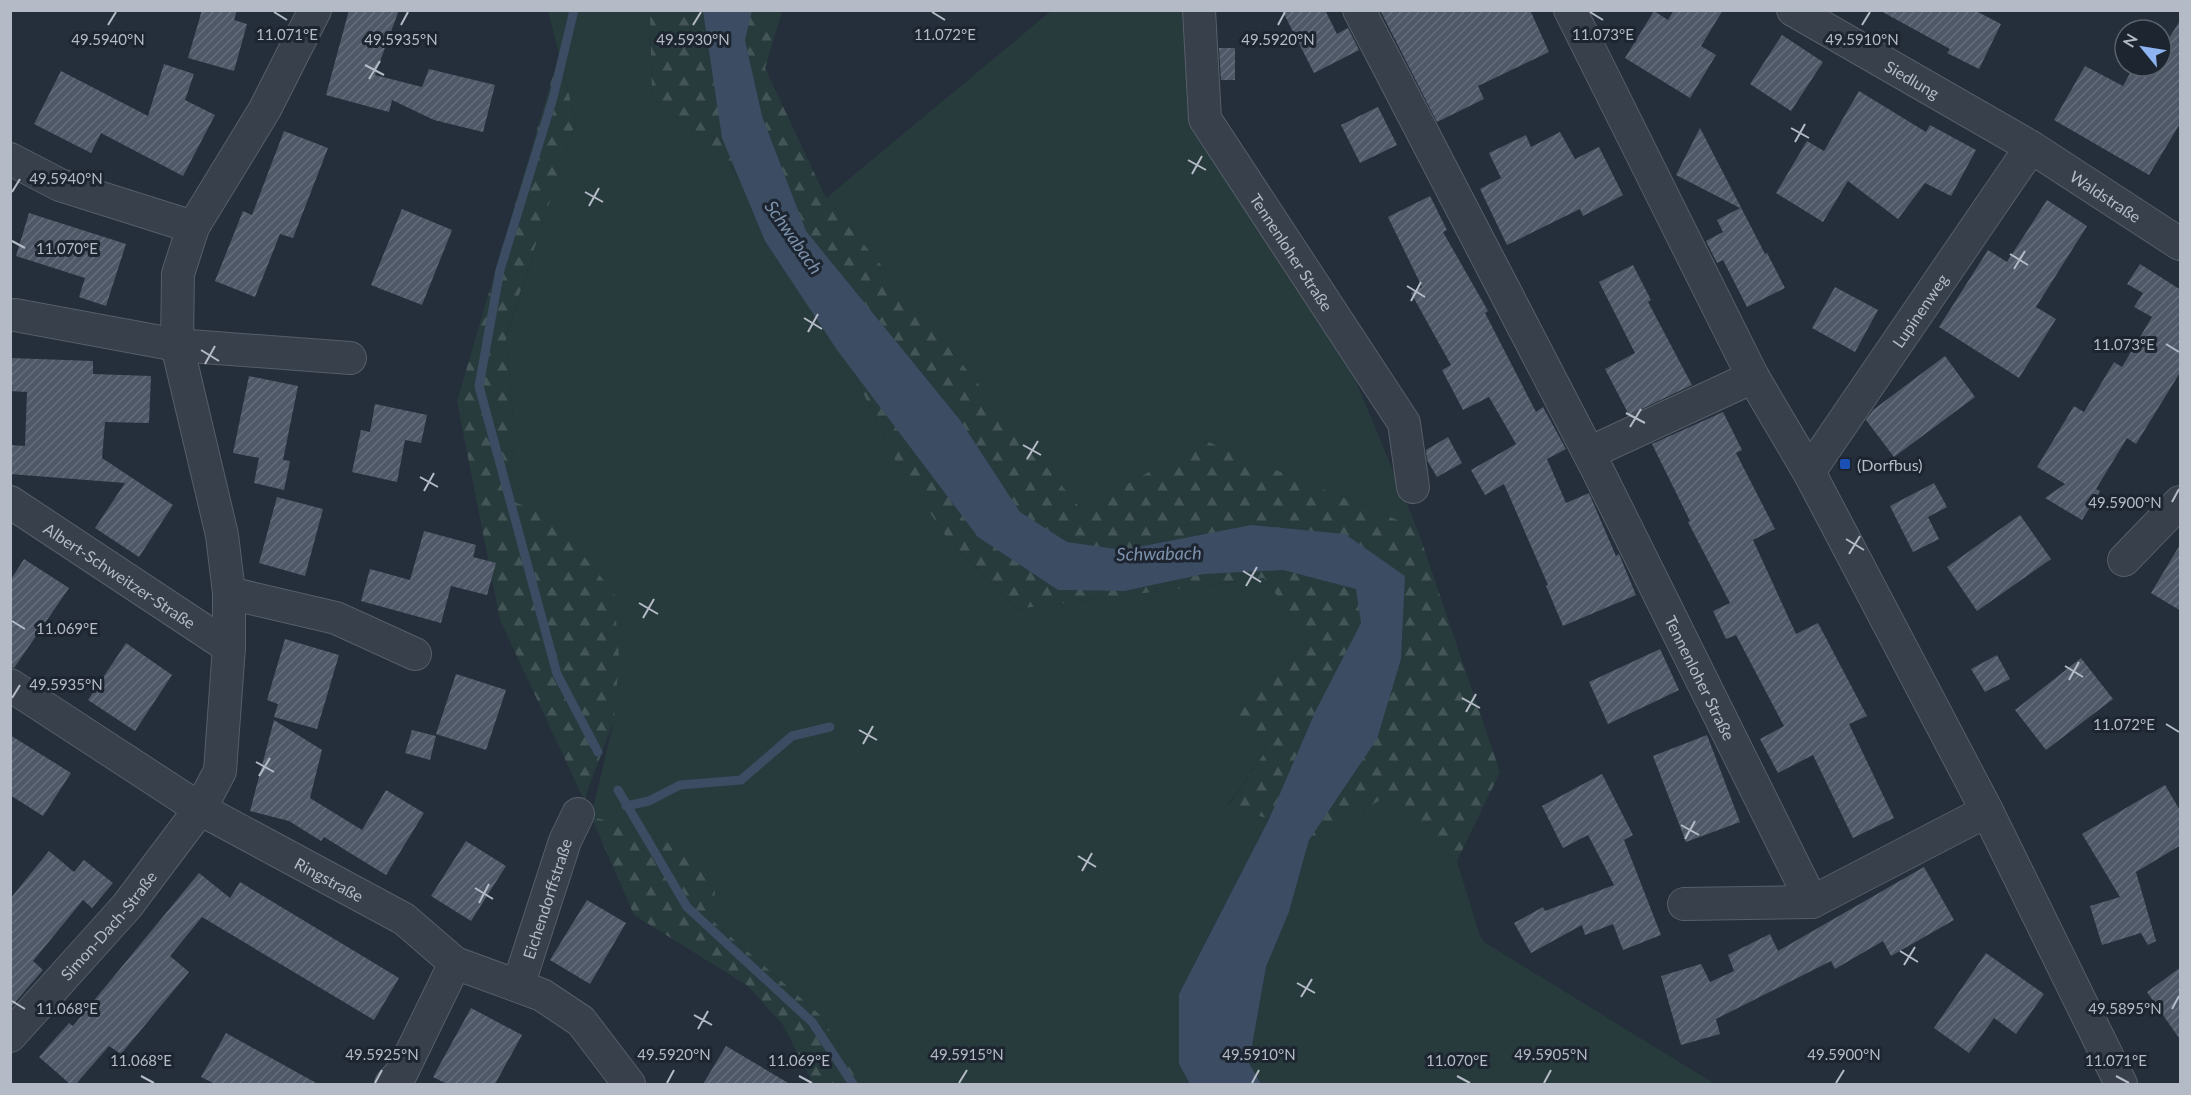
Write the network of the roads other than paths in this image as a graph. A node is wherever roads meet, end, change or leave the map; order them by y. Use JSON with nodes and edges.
{"nodes":[{"id":1,"x":315,"y":10,"type":"edge"},
{"id":2,"x":1199,"y":10,"type":"edge"},
{"id":3,"x":1359,"y":10,"type":"edge"},
{"id":4,"x":1570,"y":10,"type":"edge"},
{"id":5,"x":1793,"y":10,"type":"edge"},
{"id":6,"x":2031,"y":147,"type":"junction"},
{"id":7,"x":10,"y":159,"type":"edge"},
{"id":8,"x":193,"y":227,"type":"junction"},
{"id":9,"x":2181,"y":244,"type":"edge"},
{"id":10,"x":15,"y":315,"type":"dead end"},
{"id":11,"x":177,"y":345,"type":"junction"},
{"id":12,"x":350,"y":358,"type":"dead end"},
{"id":13,"x":1754,"y":377,"type":"junction"},
{"id":14,"x":1589,"y":453,"type":"junction"},
{"id":15,"x":1809,"y":472,"type":"junction"},
{"id":16,"x":1413,"y":487,"type":"dead end"},
{"id":17,"x":2181,"y":501,"type":"edge"},
{"id":18,"x":10,"y":502,"type":"edge"},
{"id":19,"x":2124,"y":560,"type":"dead end"},
{"id":20,"x":229,"y":593,"type":"junction"},
{"id":21,"x":229,"y":647,"type":"junction"},
{"id":22,"x":415,"y":654,"type":"dead end"},
{"id":23,"x":10,"y":685,"type":"edge"},
{"id":24,"x":200,"y":809,"type":"junction"},
{"id":25,"x":1987,"y":811,"type":"junction"},
{"id":26,"x":578,"y":814,"type":"dead end"},
{"id":27,"x":1812,"y":902,"type":"junction"},
{"id":28,"x":1684,"y":904,"type":"dead end"},
{"id":29,"x":455,"y":963,"type":"junction"},
{"id":30,"x":518,"y":986,"type":"junction"},
{"id":31,"x":10,"y":1036,"type":"edge"},
{"id":32,"x":392,"y":1084,"type":"edge"},
{"id":33,"x":629,"y":1084,"type":"edge"},
{"id":34,"x":2121,"y":1084,"type":"edge"}],
"edges":[{"from":1,"to":8,"type":"street"},
{"from":2,"to":16,"type":"street","name":"Tennenloher Straße"},
{"from":3,"to":14,"type":"street","name":"Tennenloher Straße"},
{"from":4,"to":13,"type":"street"},
{"from":5,"to":6,"type":"street","name":"Siedlung"},
{"from":6,"to":9,"type":"street","name":"Waldstraße"},
{"from":6,"to":15,"type":"street","name":"Lupinenweg"},
{"from":7,"to":8,"type":"street"},
{"from":8,"to":11,"type":"street"},
{"from":10,"to":11,"type":"street"},
{"from":11,"to":12,"type":"street"},
{"from":11,"to":20,"type":"street"},
{"from":13,"to":14,"type":"street"},
{"from":13,"to":15,"type":"street"},
{"from":14,"to":27,"type":"street","name":"Tennenloher Straße"},
{"from":15,"to":25,"type":"street"},
{"from":17,"to":19,"type":"street"},
{"from":18,"to":21,"type":"street","name":"Albert-Schweitzer-Straße"},
{"from":20,"to":21,"type":"street"},
{"from":20,"to":22,"type":"street"},
{"from":21,"to":24,"type":"street"},
{"from":23,"to":24,"type":"street","name":"Ringstraße"},
{"from":24,"to":29,"type":"street","name":"Ringstraße"},
{"from":24,"to":31,"type":"street","name":"Simon-Dach-Straße"},
{"from":25,"to":27,"type":"street"},
{"from":25,"to":34,"type":"street"},
{"from":26,"to":30,"type":"street","name":"Eichendorffstraße"},
{"from":27,"to":28,"type":"street"},
{"from":29,"to":30,"type":"street","name":"Ringstraße"},
{"from":29,"to":32,"type":"street"},
{"from":30,"to":33,"type":"street","name":"Ringstraße"}]}
